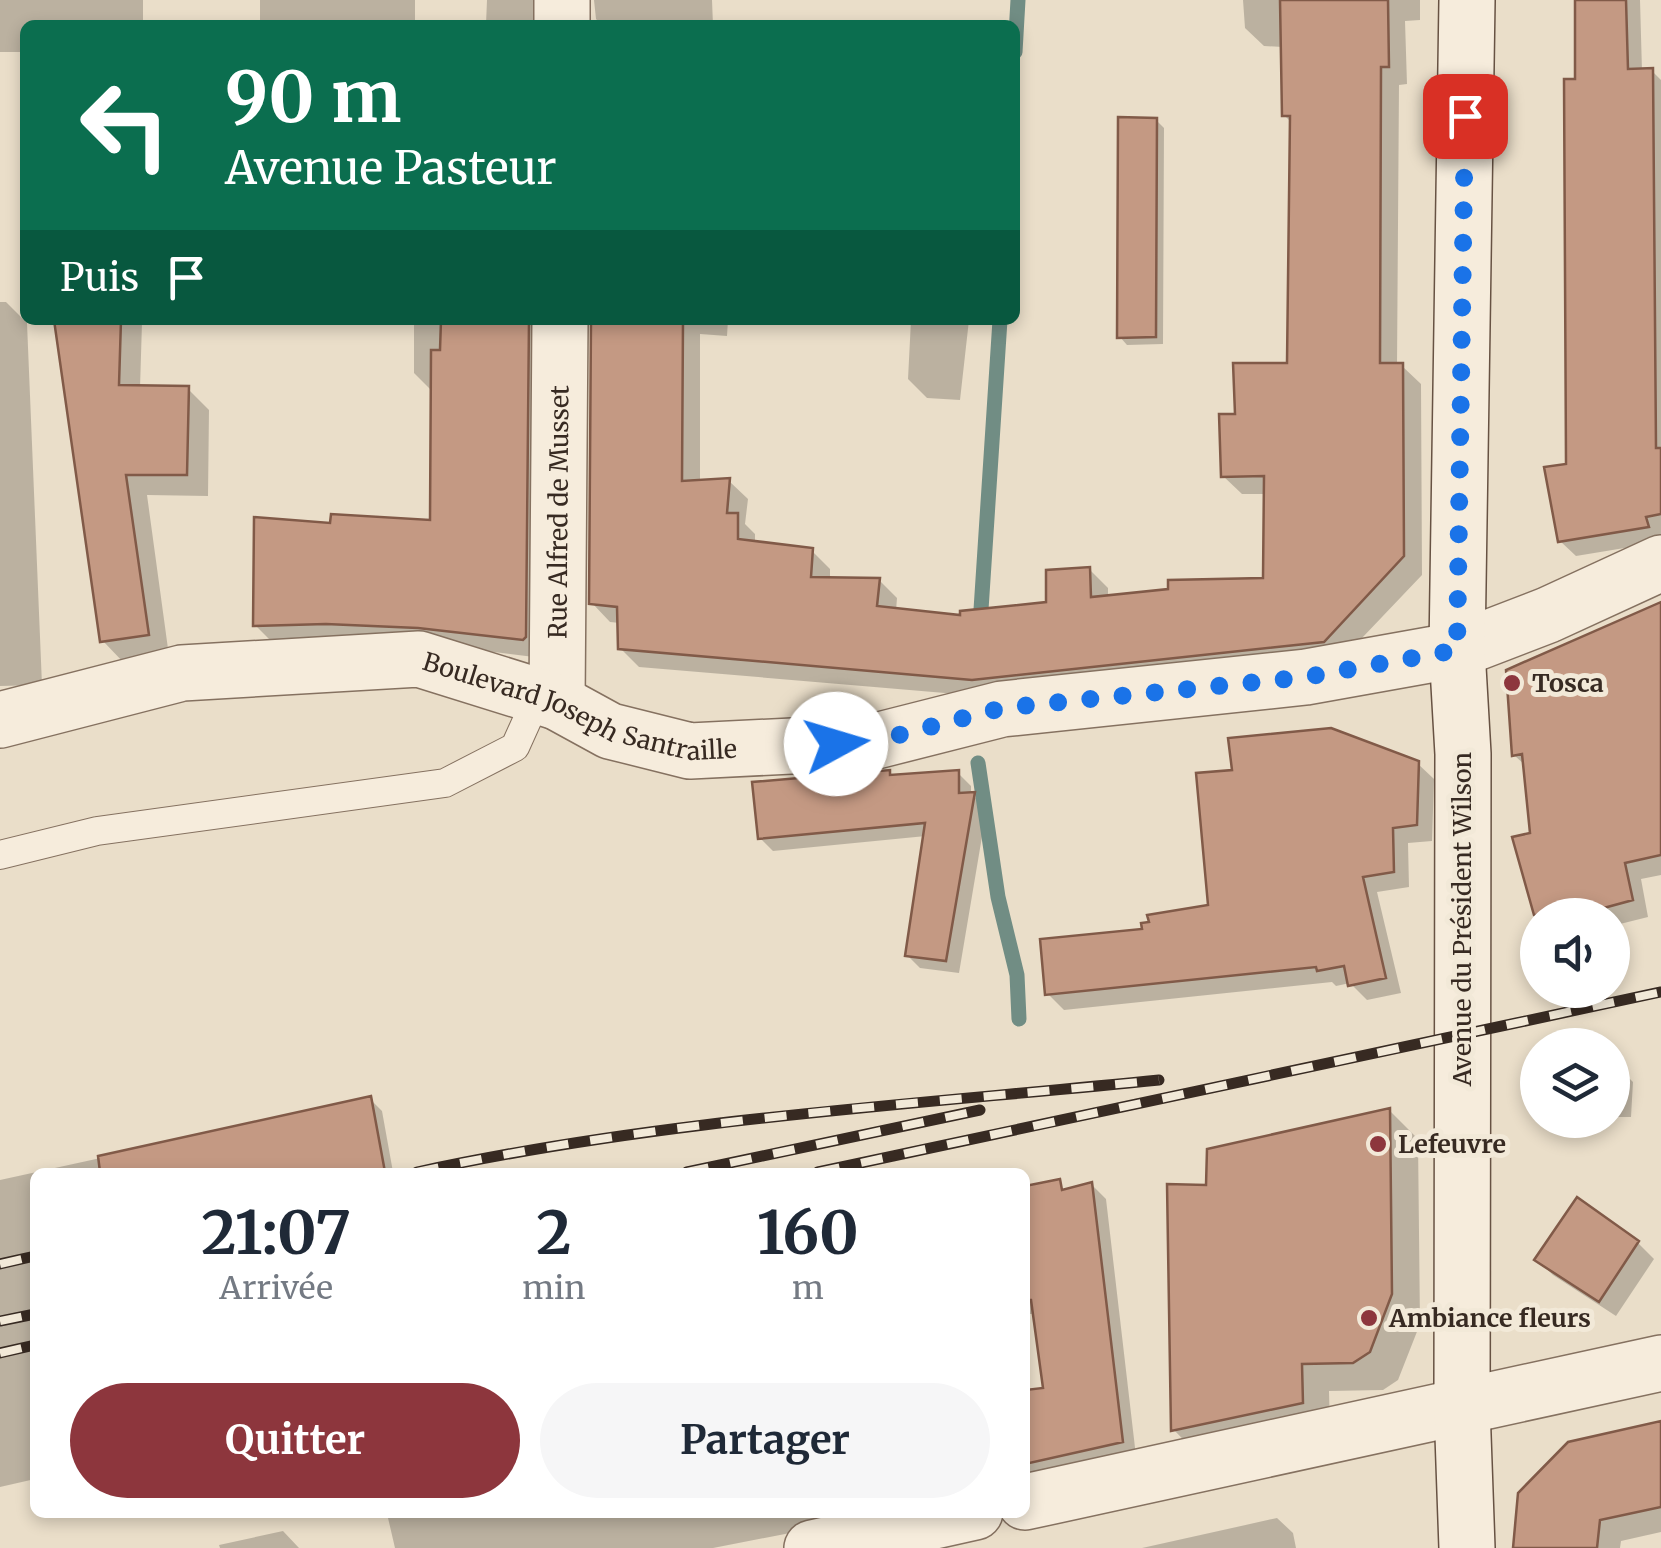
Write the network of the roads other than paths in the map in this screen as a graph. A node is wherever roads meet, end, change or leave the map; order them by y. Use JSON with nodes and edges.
{"nodes":[{"id":1,"x":1467,"y":0,"type":"edge"},
{"id":2,"x":560,"y":325,"type":"edge"},
{"id":3,"x":1661,"y":563,"type":"edge"},
{"id":4,"x":1457,"y":650,"type":"junction"},
{"id":5,"x":548,"y":699,"type":"junction"},
{"id":6,"x":0,"y":720,"type":"edge"},
{"id":7,"x":0,"y":855,"type":"edge"},
{"id":8,"x":1661,"y":1363,"type":"edge"},
{"id":9,"x":1462,"y":1407,"type":"junction"},
{"id":10,"x":1030,"y":1501,"type":"edge"},
{"id":11,"x":955,"y":1518,"type":"edge"},
{"id":12,"x":886,"y":1540,"type":"edge"},
{"id":13,"x":812,"y":1548,"type":"edge"},
{"id":14,"x":1468,"y":1548,"type":"edge"}],
"edges":[{"from":1,"to":4,"type":"street","name":"Avenue du Président Wilson"},
{"from":2,"to":5,"type":"street","name":"Rue Alfred de Musset"},
{"from":3,"to":4,"type":"street","name":"Boulevard Joseph Santraille"},
{"from":4,"to":5,"type":"street","name":"Boulevard Joseph Santraille"},
{"from":4,"to":9,"type":"street","name":"Avenue du Président Wilson"},
{"from":5,"to":6,"type":"street","name":"Boulevard Joseph Santraille"},
{"from":5,"to":7,"type":"lane"},
{"from":8,"to":9,"type":"street"},
{"from":9,"to":10,"type":"street"},
{"from":9,"to":14,"type":"street","name":"Avenue du Président Wilson"},
{"from":11,"to":12,"type":"street"},
{"from":12,"to":13,"type":"street"}]}
